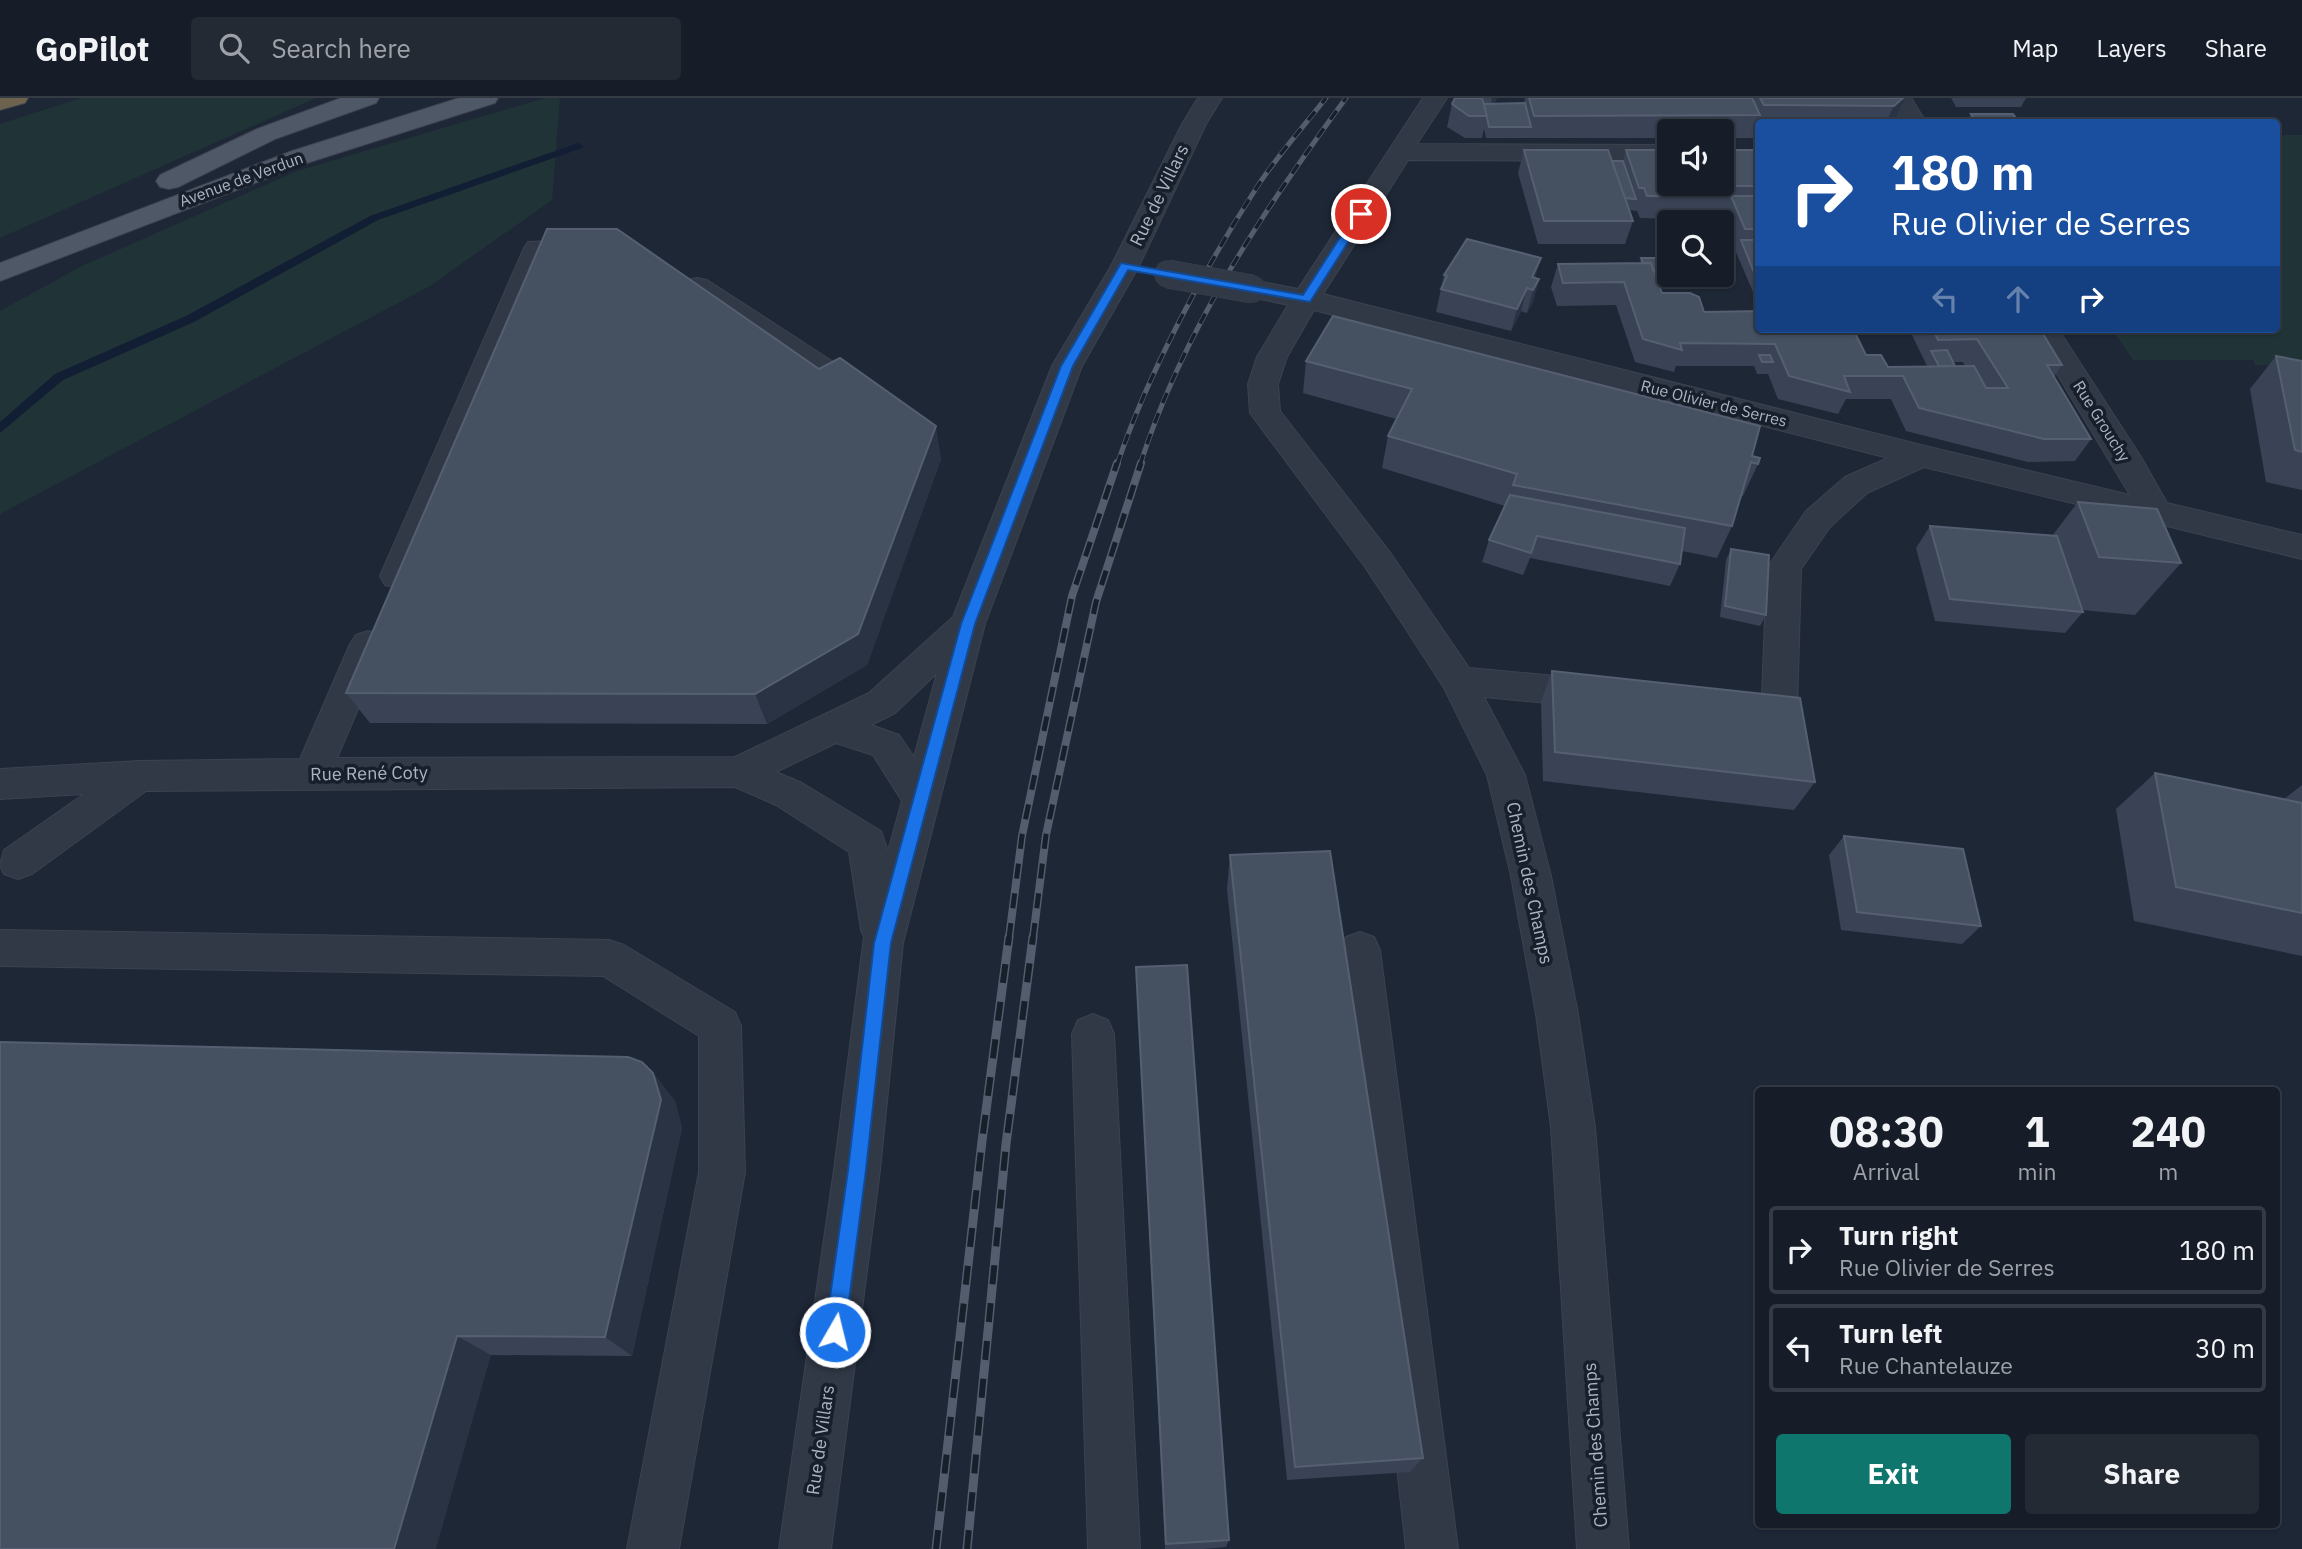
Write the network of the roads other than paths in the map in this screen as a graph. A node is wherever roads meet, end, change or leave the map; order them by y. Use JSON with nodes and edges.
{"nodes":[{"id":1,"x":16,"y":98,"type":"edge"},
{"id":2,"x":367,"y":98,"type":"edge"},
{"id":3,"x":486,"y":98,"type":"edge"},
{"id":4,"x":1210,"y":98,"type":"edge"},
{"id":5,"x":1435,"y":98,"type":"edge"},
{"id":6,"x":1899,"y":98,"type":"edge"},
{"id":7,"x":345,"y":102,"type":"edge"},
{"id":8,"x":0,"y":103,"type":"edge"},
{"id":9,"x":1912,"y":119,"type":"edge"},
{"id":10,"x":1401,"y":152,"type":"junction"},
{"id":11,"x":1657,"y":153,"type":"edge"},
{"id":12,"x":613,"y":247,"type":"edge"},
{"id":13,"x":1125,"y":266,"type":"junction"},
{"id":14,"x":672,"y":269,"type":"edge"},
{"id":15,"x":0,"y":272,"type":"edge"},
{"id":16,"x":1306,"y":300,"type":"junction"},
{"id":17,"x":2047,"y":333,"type":"edge"},
{"id":18,"x":830,"y":374,"type":"edge"},
{"id":19,"x":1921,"y":456,"type":"junction"},
{"id":20,"x":2157,"y":514,"type":"junction"},
{"id":21,"x":2302,"y":547,"type":"edge"},
{"id":22,"x":968,"y":624,"type":"junction"},
{"id":23,"x":1458,"y":681,"type":"junction"},
{"id":24,"x":1632,"y":697,"type":"edge"},
{"id":25,"x":1712,"y":705,"type":"edge"},
{"id":26,"x":833,"y":728,"type":"junction"},
{"id":27,"x":738,"y":772,"type":"junction"},
{"id":28,"x":312,"y":774,"type":"junction"},
{"id":29,"x":140,"y":776,"type":"junction"},
{"id":30,"x":0,"y":784,"type":"edge"},
{"id":31,"x":921,"y":799,"type":"junction"},
{"id":32,"x":18,"y":862,"type":"dead end"},
{"id":33,"x":883,"y":943,"type":"junction"},
{"id":34,"x":0,"y":947,"type":"edge"},
{"id":35,"x":1360,"y":950,"type":"dead end"},
{"id":36,"x":1093,"y":1034,"type":"dead end"},
{"id":37,"x":653,"y":1549,"type":"edge"},
{"id":38,"x":805,"y":1549,"type":"edge"},
{"id":39,"x":1114,"y":1549,"type":"edge"},
{"id":40,"x":1432,"y":1549,"type":"edge"},
{"id":41,"x":1603,"y":1549,"type":"edge"}],
"edges":[{"from":1,"to":8,"type":"highway"},
{"from":2,"to":7,"type":"main road","name":"Avenue de Verdun"},
{"from":3,"to":15,"type":"main road","name":"Avenue de Verdun"},
{"from":4,"to":13,"type":"street","name":"Rue de Villars"},
{"from":5,"to":10,"type":"street","name":"Chemin des Champs"},
{"from":6,"to":9,"type":"street"},
{"from":7,"to":15,"type":"main road","name":"Avenue de Verdun"},
{"from":10,"to":11,"type":"street"},
{"from":10,"to":16,"type":"street","name":"Chemin des Champs"},
{"from":12,"to":28,"type":"street"},
{"from":13,"to":16,"type":"street","name":"Rue Olivier de Serres","bridge":true},
{"from":13,"to":22,"type":"street","name":"Rue de Villars"},
{"from":14,"to":18,"type":"street"},
{"from":16,"to":19,"type":"street","name":"Rue Olivier de Serres"},
{"from":16,"to":23,"type":"street","name":"Chemin des Champs"},
{"from":17,"to":20,"type":"street","name":"Rue Grouchy"},
{"from":19,"to":20,"type":"street","name":"Rue Olivier de Serres"},
{"from":19,"to":25,"type":"street"},
{"from":20,"to":21,"type":"street","name":"Rue Olivier de Serres"},
{"from":22,"to":26,"type":"street","name":"Rue René Coty"},
{"from":22,"to":31,"type":"street","name":"Rue de Villars"},
{"from":23,"to":24,"type":"street"},
{"from":23,"to":41,"type":"street","name":"Chemin des Champs"},
{"from":26,"to":27,"type":"street","name":"Rue René Coty"},
{"from":26,"to":31,"type":"street"},
{"from":27,"to":28,"type":"street","name":"Rue René Coty"},
{"from":27,"to":33,"type":"street","name":"Rue René Coty"},
{"from":28,"to":29,"type":"street","name":"Rue René Coty"},
{"from":29,"to":30,"type":"street","name":"Rue René Coty"},
{"from":29,"to":32,"type":"street"},
{"from":31,"to":33,"type":"street","name":"Rue de Villars"},
{"from":33,"to":38,"type":"street","name":"Rue de Villars"},
{"from":34,"to":37,"type":"street"},
{"from":35,"to":40,"type":"street"},
{"from":36,"to":39,"type":"street"}]}
